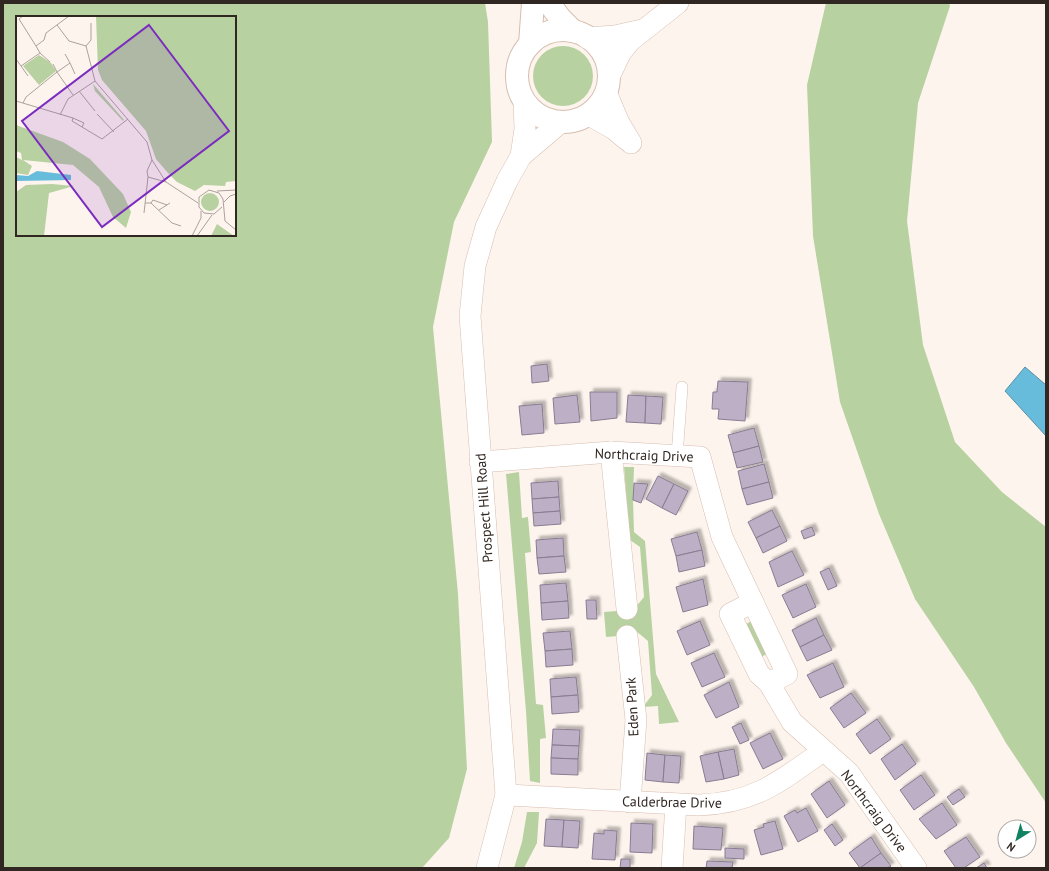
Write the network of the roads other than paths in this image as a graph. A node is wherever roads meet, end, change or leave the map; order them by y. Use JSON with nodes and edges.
{"nodes":[{"id":1,"x":533,"y":3,"type":"edge"},
{"id":2,"x":549,"y":3,"type":"edge"},
{"id":3,"x":678,"y":3,"type":"edge"},
{"id":4,"x":642,"y":30,"type":"junction"},
{"id":5,"x":580,"y":34,"type":"junction"},
{"id":6,"x":530,"y":44,"type":"junction"},
{"id":7,"x":608,"y":84,"type":"junction"},
{"id":8,"x":524,"y":102,"type":"junction"},
{"id":9,"x":588,"y":114,"type":"junction"},
{"id":10,"x":561,"y":122,"type":"junction"},
{"id":11,"x":521,"y":156,"type":"junction"},
{"id":12,"x":682,"y":387,"type":"dead end"},
{"id":13,"x":611,"y":452,"type":"junction"},
{"id":14,"x":677,"y":456,"type":"junction"},
{"id":15,"x":480,"y":462,"type":"junction"},
{"id":16,"x":627,"y":609,"type":"dead end"},
{"id":17,"x":627,"y":636,"type":"dead end"},
{"id":18,"x":823,"y":752,"type":"junction"},
{"id":19,"x":506,"y":795,"type":"junction"},
{"id":20,"x":630,"y":802,"type":"junction"},
{"id":21,"x":676,"y":804,"type":"junction"},
{"id":22,"x":487,"y":868,"type":"edge"},
{"id":23,"x":672,"y":868,"type":"edge"},
{"id":24,"x":916,"y":868,"type":"edge"}],
"edges":[{"from":1,"to":6,"type":"street","name":"Prospect Hill Road"},
{"from":2,"to":5,"type":"street"},
{"from":3,"to":4,"type":"street"},
{"from":4,"to":5,"type":"street"},
{"from":4,"to":7,"type":"street"},
{"from":5,"to":6,"type":"street","name":"Prospect Hill Road"},
{"from":5,"to":7,"type":"street"},
{"from":6,"to":8,"type":"street","name":"Prospect Hill Road"},
{"from":7,"to":9,"type":"street","name":"Prospect Hill Road"},
{"from":7,"to":9,"type":"street"},
{"from":8,"to":10,"type":"street","name":"Prospect Hill Road"},
{"from":8,"to":11,"type":"street","name":"Prospect Hill Road"},
{"from":9,"to":10,"type":"street","name":"Prospect Hill Road"},
{"from":10,"to":11,"type":"street","name":"Prospect Hill Road"},
{"from":11,"to":15,"type":"street","name":"Prospect Hill Road"},
{"from":12,"to":14,"type":"lane"},
{"from":13,"to":14,"type":"street","name":"Northcraig Drive"},
{"from":13,"to":15,"type":"street","name":"Northcraig Drive"},
{"from":13,"to":16,"type":"street"},
{"from":14,"to":18,"type":"street","name":"Northcraig Drive"},
{"from":15,"to":19,"type":"street","name":"Prospect Hill Road"},
{"from":17,"to":20,"type":"street","name":"Eden Park"},
{"from":18,"to":21,"type":"street","name":"Calderbrae Drive"},
{"from":18,"to":24,"type":"street","name":"Northcraig Drive"},
{"from":19,"to":20,"type":"street","name":"Calderbrae Drive"},
{"from":19,"to":22,"type":"street","name":"Prospect Hill Road"},
{"from":20,"to":21,"type":"street","name":"Calderbrae Drive"},
{"from":21,"to":23,"type":"street"}]}
